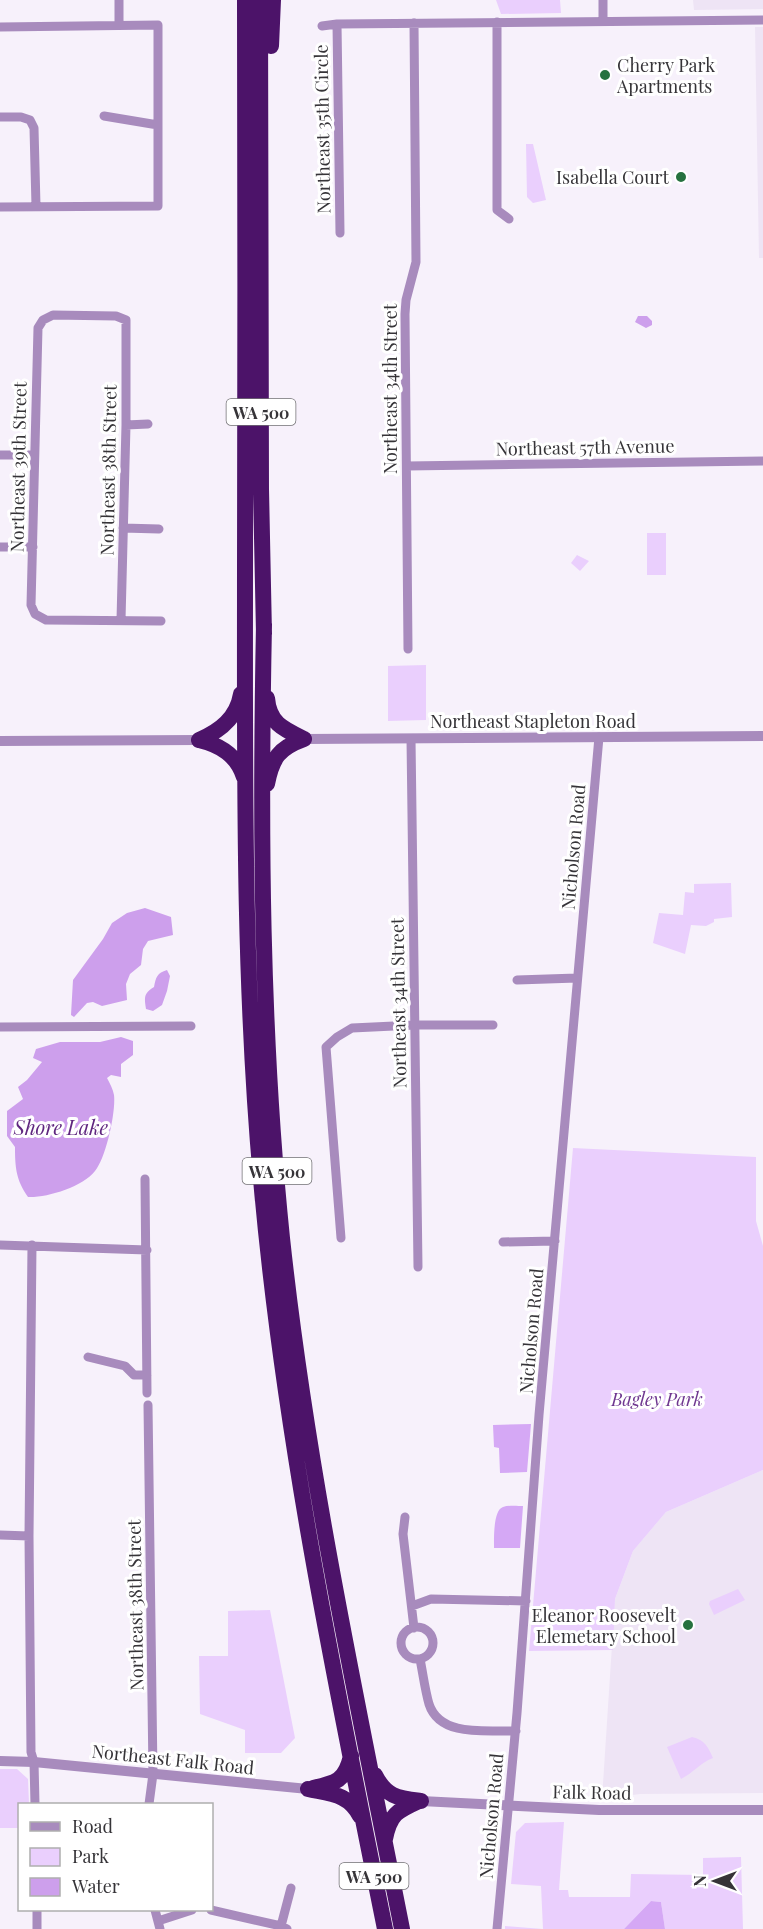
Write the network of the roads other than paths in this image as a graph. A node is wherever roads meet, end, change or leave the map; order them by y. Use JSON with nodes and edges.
{"nodes":[{"id":1,"x":119,"y":0,"type":"edge"},
{"id":2,"x":237,"y":0,"type":"edge"},
{"id":3,"x":245,"y":0,"type":"edge"},
{"id":4,"x":260,"y":0,"type":"edge"},
{"id":5,"x":273,"y":0,"type":"edge"},
{"id":6,"x":603,"y":0,"type":"edge"},
{"id":7,"x":763,"y":20,"type":"edge"},
{"id":8,"x":603,"y":21,"type":"junction"},
{"id":9,"x":497,"y":22,"type":"junction"},
{"id":10,"x":414,"y":23,"type":"junction"},
{"id":11,"x":338,"y":24,"type":"junction"},
{"id":12,"x":119,"y":25,"type":"junction"},
{"id":13,"x":322,"y":26,"type":"dead end"},
{"id":14,"x":0,"y":27,"type":"edge"},
{"id":15,"x":104,"y":116,"type":"dead end"},
{"id":16,"x":0,"y":117,"type":"edge"},
{"id":17,"x":158,"y":125,"type":"junction"},
{"id":18,"x":261,"y":200,"type":"junction"},
{"id":19,"x":36,"y":206,"type":"junction"},
{"id":20,"x":0,"y":207,"type":"edge"},
{"id":21,"x":509,"y":219,"type":"dead end"},
{"id":22,"x":340,"y":233,"type":"dead end"},
{"id":23,"x":244,"y":236,"type":"junction"},
{"id":24,"x":126,"y":320,"type":"joint"},
{"id":25,"x":148,"y":424,"type":"dead end"},
{"id":26,"x":126,"y":425,"type":"junction"},
{"id":27,"x":0,"y":455,"type":"edge"},
{"id":28,"x":34,"y":455,"type":"junction"},
{"id":29,"x":763,"y":461,"type":"edge"},
{"id":30,"x":407,"y":466,"type":"junction"},
{"id":31,"x":123,"y":528,"type":"junction"},
{"id":32,"x":159,"y":529,"type":"dead end"},
{"id":33,"x":0,"y":547,"type":"edge"},
{"id":34,"x":33,"y":547,"type":"junction"},
{"id":35,"x":121,"y":620,"type":"junction"},
{"id":36,"x":161,"y":621,"type":"dead end"},
{"id":37,"x":264,"y":624,"type":"junction"},
{"id":38,"x":245,"y":628,"type":"junction"},
{"id":39,"x":408,"y":649,"type":"dead end"},
{"id":40,"x":763,"y":736,"type":"edge"},
{"id":41,"x":599,"y":737,"type":"junction"},
{"id":42,"x":304,"y":739,"type":"junction"},
{"id":43,"x":411,"y":739,"type":"junction"},
{"id":44,"x":199,"y":740,"type":"junction"},
{"id":45,"x":0,"y":741,"type":"edge"},
{"id":46,"x":245,"y":781,"type":"junction"},
{"id":47,"x":263,"y":863,"type":"junction"},
{"id":48,"x":577,"y":978,"type":"junction"},
{"id":49,"x":517,"y":980,"type":"dead end"},
{"id":50,"x":415,"y":1025,"type":"junction"},
{"id":51,"x":493,"y":1025,"type":"dead end"},
{"id":52,"x":191,"y":1026,"type":"dead end"},
{"id":53,"x":0,"y":1027,"type":"edge"},
{"id":54,"x":145,"y":1179,"type":"dead end"},
{"id":55,"x":341,"y":1238,"type":"dead end"},
{"id":56,"x":555,"y":1241,"type":"junction"},
{"id":57,"x":503,"y":1242,"type":"dead end"},
{"id":58,"x":0,"y":1245,"type":"edge"},
{"id":59,"x":33,"y":1245,"type":"junction"},
{"id":60,"x":147,"y":1250,"type":"junction"},
{"id":61,"x":418,"y":1267,"type":"dead end"},
{"id":62,"x":88,"y":1356,"type":"dead end"},
{"id":63,"x":147,"y":1375,"type":"junction"},
{"id":64,"x":147,"y":1393,"type":"dead end"},
{"id":65,"x":148,"y":1405,"type":"dead end"},
{"id":66,"x":405,"y":1516,"type":"dead end"},
{"id":67,"x":0,"y":1535,"type":"edge"},
{"id":68,"x":29,"y":1536,"type":"junction"},
{"id":69,"x":526,"y":1601,"type":"junction"},
{"id":70,"x":412,"y":1606,"type":"junction"},
{"id":71,"x":414,"y":1628,"type":"junction"},
{"id":72,"x":420,"y":1659,"type":"junction"},
{"id":73,"x":516,"y":1731,"type":"junction"},
{"id":74,"x":351,"y":1755,"type":"junction"},
{"id":75,"x":0,"y":1761,"type":"edge"},
{"id":76,"x":34,"y":1762,"type":"junction"},
{"id":77,"x":369,"y":1764,"type":"junction"},
{"id":78,"x":153,"y":1774,"type":"junction"},
{"id":79,"x":308,"y":1789,"type":"junction"},
{"id":80,"x":421,"y":1801,"type":"junction"},
{"id":81,"x":35,"y":1803,"type":"edge"},
{"id":82,"x":148,"y":1803,"type":"edge"},
{"id":83,"x":509,"y":1806,"type":"junction"},
{"id":84,"x":763,"y":1810,"type":"edge"},
{"id":85,"x":363,"y":1822,"type":"junction"},
{"id":86,"x":385,"y":1840,"type":"junction"},
{"id":87,"x":291,"y":1888,"type":"dead end"},
{"id":88,"x":213,"y":1910,"type":"edge"},
{"id":89,"x":37,"y":1911,"type":"edge"},
{"id":90,"x":190,"y":1911,"type":"edge"},
{"id":91,"x":159,"y":1925,"type":"edge"},
{"id":92,"x":284,"y":1927,"type":"edge"},
{"id":93,"x":37,"y":1929,"type":"edge"},
{"id":94,"x":385,"y":1929,"type":"edge"},
{"id":95,"x":402,"y":1929,"type":"edge"},
{"id":96,"x":497,"y":1929,"type":"edge"}],
"edges":[{"from":1,"to":12,"type":"street"},
{"from":2,"to":23,"type":"highway"},
{"from":3,"to":23,"type":"highway","number":"WA 500"},
{"from":4,"to":18,"type":"highway","number":"WA 500"},
{"from":5,"to":18,"type":"highway"},
{"from":6,"to":8,"type":"street"},
{"from":7,"to":8,"type":"street"},
{"from":8,"to":9,"type":"street"},
{"from":9,"to":10,"type":"street"},
{"from":9,"to":21,"type":"street"},
{"from":10,"to":11,"type":"street"},
{"from":10,"to":30,"type":"street","name":"Northeast 34th Street"},
{"from":11,"to":13,"type":"street"},
{"from":11,"to":22,"type":"street","name":"Northeast 35th Circle"},
{"from":12,"to":14,"type":"street"},
{"from":12,"to":17,"type":"street"},
{"from":15,"to":17,"type":"street"},
{"from":16,"to":19,"type":"street"},
{"from":17,"to":19,"type":"street"},
{"from":18,"to":37,"type":"highway","number":"WA 500"},
{"from":19,"to":20,"type":"street"},
{"from":23,"to":38,"type":"highway","number":"WA 500"},
{"from":24,"to":26,"type":"street","name":"Northeast 38th Street"},
{"from":24,"to":28,"type":"street","name":"Northeast 39th Street"},
{"from":25,"to":26,"type":"street"},
{"from":26,"to":31,"type":"street","name":"Northeast 38th Street"},
{"from":27,"to":28,"type":"street"},
{"from":28,"to":34,"type":"street","name":"Northeast 39th Street"},
{"from":29,"to":30,"type":"street","name":"Northeast 57th Avenue"},
{"from":30,"to":39,"type":"street","name":"Northeast 34th Street"},
{"from":31,"to":32,"type":"street"},
{"from":31,"to":35,"type":"street","name":"Northeast 38th Street"},
{"from":33,"to":34,"type":"street"},
{"from":34,"to":35,"type":"street","name":"Northeast 39th Street"},
{"from":35,"to":36,"type":"street"},
{"from":37,"to":42,"type":"highway"},
{"from":37,"to":47,"type":"highway","number":"WA 500"},
{"from":38,"to":44,"type":"highway"},
{"from":38,"to":46,"type":"highway","number":"WA 500"},
{"from":40,"to":41,"type":"street","name":"Northeast Stapleton Road"},
{"from":41,"to":43,"type":"street","name":"Northeast Stapleton Road"},
{"from":41,"to":48,"type":"street","name":"Nicholson Road"},
{"from":42,"to":43,"type":"street","name":"Northeast Stapleton Road"},
{"from":42,"to":47,"type":"highway"},
{"from":43,"to":50,"type":"street","name":"Northeast 34th Street"},
{"from":44,"to":45,"type":"street"},
{"from":44,"to":46,"type":"highway"},
{"from":46,"to":74,"type":"highway","number":"WA 500"},
{"from":47,"to":77,"type":"highway","number":"WA 500"},
{"from":48,"to":49,"type":"street"},
{"from":48,"to":56,"type":"street","name":"Nicholson Road"},
{"from":50,"to":51,"type":"street"},
{"from":50,"to":55,"type":"street"},
{"from":50,"to":61,"type":"street","name":"Northeast 34th Street"},
{"from":52,"to":53,"type":"street"},
{"from":54,"to":60,"type":"street"},
{"from":56,"to":57,"type":"street"},
{"from":56,"to":69,"type":"street","name":"Nicholson Road"},
{"from":58,"to":59,"type":"street"},
{"from":59,"to":60,"type":"street"},
{"from":59,"to":68,"type":"street"},
{"from":60,"to":63,"type":"street"},
{"from":62,"to":63,"type":"street"},
{"from":63,"to":64,"type":"street"},
{"from":65,"to":78,"type":"street","name":"Northeast 38th Street"},
{"from":66,"to":70,"type":"street"},
{"from":67,"to":68,"type":"street"},
{"from":68,"to":76,"type":"street"},
{"from":69,"to":70,"type":"street"},
{"from":69,"to":73,"type":"street","name":"Nicholson Road"},
{"from":70,"to":71,"type":"street"},
{"from":71,"to":72,"type":"street"},
{"from":71,"to":72,"type":"street"},
{"from":72,"to":73,"type":"street"},
{"from":73,"to":83,"type":"street","name":"Nicholson Road"},
{"from":74,"to":79,"type":"highway"},
{"from":74,"to":85,"type":"highway","number":"WA 500"},
{"from":75,"to":76,"type":"street","name":"Northeast Falk Road"},
{"from":76,"to":78,"type":"street","name":"Northeast Falk Road"},
{"from":76,"to":81,"type":"street"},
{"from":77,"to":80,"type":"highway"},
{"from":77,"to":86,"type":"highway","number":"WA 500"},
{"from":78,"to":79,"type":"street","name":"Northeast Falk Road"},
{"from":78,"to":82,"type":"street","name":"Northeast 38th Street"},
{"from":79,"to":85,"type":"highway"},
{"from":80,"to":83,"type":"street","name":"Falk Road"},
{"from":80,"to":86,"type":"highway"},
{"from":83,"to":84,"type":"street","name":"Falk Road"},
{"from":83,"to":96,"type":"street","name":"Nicholson Road"},
{"from":85,"to":94,"type":"highway","number":"WA 500"},
{"from":86,"to":95,"type":"highway","number":"WA 500"},
{"from":87,"to":92,"type":"street"},
{"from":88,"to":92,"type":"street"},
{"from":89,"to":93,"type":"street"},
{"from":90,"to":91,"type":"street"}]}
